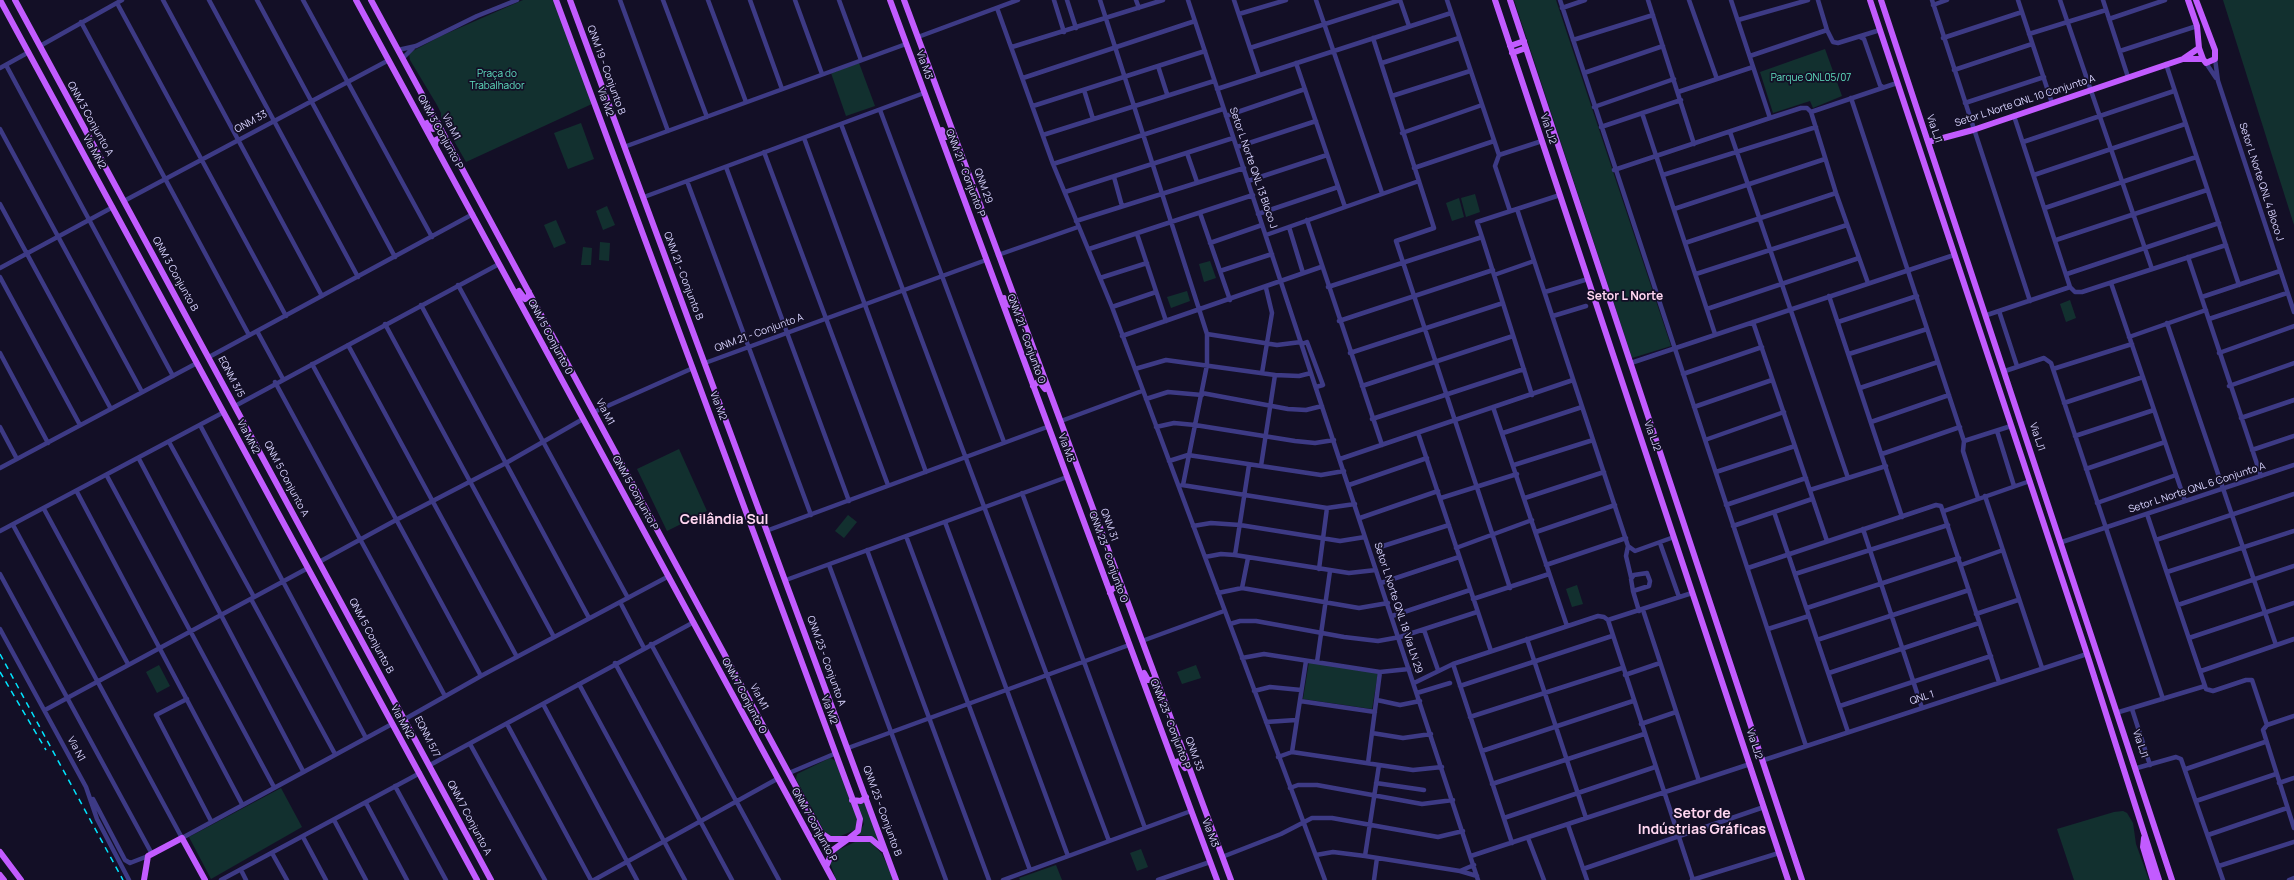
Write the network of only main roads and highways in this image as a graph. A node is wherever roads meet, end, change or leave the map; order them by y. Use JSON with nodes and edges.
{"nodes":[{"id":1,"x":15,"y":0,"type":"edge"},
{"id":2,"x":356,"y":0,"type":"edge"},
{"id":3,"x":372,"y":0,"type":"edge"},
{"id":4,"x":556,"y":0,"type":"edge"},
{"id":5,"x":570,"y":0,"type":"edge"},
{"id":6,"x":890,"y":0,"type":"edge"},
{"id":7,"x":900,"y":0,"type":"edge"},
{"id":8,"x":904,"y":0,"type":"edge"},
{"id":9,"x":1494,"y":0,"type":"edge"},
{"id":10,"x":1510,"y":0,"type":"edge"},
{"id":11,"x":2188,"y":0,"type":"edge"},
{"id":12,"x":2196,"y":0,"type":"edge"},
{"id":13,"x":1,"y":3,"type":"edge"},
{"id":14,"x":1871,"y":3,"type":"edge"},
{"id":15,"x":1882,"y":3,"type":"edge"},
{"id":16,"x":913,"y":25,"type":"junction"},
{"id":17,"x":1524,"y":41,"type":"junction"},
{"id":18,"x":2211,"y":42,"type":"junction"},
{"id":19,"x":1510,"y":46,"type":"junction"},
{"id":20,"x":2199,"y":46,"type":"junction"},
{"id":21,"x":1526,"y":48,"type":"junction"},
{"id":22,"x":28,"y":50,"type":"junction"},
{"id":23,"x":1512,"y":53,"type":"junction"},
{"id":24,"x":2184,"y":59,"type":"junction"},
{"id":25,"x":2204,"y":61,"type":"junction"},
{"id":26,"x":60,"y":84,"type":"junction"},
{"id":27,"x":924,"y":93,"type":"joint"},
{"id":28,"x":55,"y":102,"type":"junction"},
{"id":29,"x":927,"y":102,"type":"junction"},
{"id":30,"x":608,"y":104,"type":"junction"},
{"id":31,"x":416,"y":109,"type":"junction"},
{"id":32,"x":597,"y":110,"type":"junction"},
{"id":33,"x":611,"y":112,"type":"junction"},
{"id":34,"x":599,"y":117,"type":"junction"},
{"id":35,"x":438,"y":123,"type":"junction"},
{"id":36,"x":953,"y":132,"type":"junction"},
{"id":37,"x":88,"y":136,"type":"junction"},
{"id":38,"x":1928,"y":142,"type":"junction"},
{"id":39,"x":436,"y":145,"type":"junction"},
{"id":40,"x":452,"y":149,"type":"junction"},
{"id":41,"x":644,"y":196,"type":"joint"},
{"id":42,"x":1947,"y":198,"type":"junction"},
{"id":43,"x":124,"y":201,"type":"joint"},
{"id":44,"x":1937,"y":201,"type":"junction"},
{"id":45,"x":1951,"y":210,"type":"junction"},
{"id":46,"x":1940,"y":213,"type":"junction"},
{"id":47,"x":972,"y":222,"type":"junction"},
{"id":48,"x":656,"y":233,"type":"junction"},
{"id":49,"x":658,"y":240,"type":"junction"},
{"id":50,"x":645,"y":241,"type":"junction"},
{"id":51,"x":995,"y":247,"type":"junction"},
{"id":52,"x":986,"y":261,"type":"junction"},
{"id":53,"x":500,"y":264,"type":"joint"},
{"id":54,"x":505,"y":274,"type":"junction"},
{"id":55,"x":164,"y":275,"type":"junction"},
{"id":56,"x":1601,"y":275,"type":"junction"},
{"id":57,"x":1588,"y":279,"type":"junction"},
{"id":58,"x":168,"y":282,"type":"junction"},
{"id":59,"x":154,"y":284,"type":"junction"},
{"id":60,"x":529,"y":292,"type":"junction"},
{"id":61,"x":1015,"y":300,"type":"junction"},
{"id":62,"x":526,"y":312,"type":"junction"},
{"id":63,"x":551,"y":332,"type":"junction"},
{"id":64,"x":209,"y":357,"type":"joint"},
{"id":65,"x":705,"y":363,"type":"joint"},
{"id":66,"x":1033,"y":386,"type":"junction"},
{"id":67,"x":235,"y":406,"type":"joint"},
{"id":68,"x":1058,"y":413,"type":"junction"},
{"id":69,"x":583,"y":419,"type":"joint"},
{"id":70,"x":1060,"y":421,"type":"joint"},
{"id":71,"x":1047,"y":427,"type":"joint"},
{"id":72,"x":1658,"y":446,"type":"junction"},
{"id":73,"x":258,"y":449,"type":"junction"},
{"id":74,"x":1646,"y":450,"type":"junction"},
{"id":75,"x":246,"y":455,"type":"junction"},
{"id":76,"x":1660,"y":455,"type":"junction"},
{"id":77,"x":1649,"y":459,"type":"junction"},
{"id":78,"x":1067,"y":477,"type":"junction"},
{"id":79,"x":749,"y":482,"type":"junction"},
{"id":80,"x":751,"y":489,"type":"junction"},
{"id":81,"x":738,"y":490,"type":"junction"},
{"id":82,"x":1092,"y":507,"type":"junction"},
{"id":83,"x":319,"y":562,"type":"joint"},
{"id":84,"x":786,"y":580,"type":"joint"},
{"id":85,"x":1110,"y":593,"type":"junction"},
{"id":86,"x":2080,"y":597,"type":"junction"},
{"id":87,"x":324,"y":598,"type":"junction"},
{"id":88,"x":2069,"y":599,"type":"junction"},
{"id":89,"x":687,"y":609,"type":"junction"},
{"id":90,"x":2084,"y":610,"type":"junction"},
{"id":91,"x":2073,"y":612,"type":"junction"},
{"id":92,"x":799,"y":617,"type":"junction"},
{"id":93,"x":1134,"y":620,"type":"junction"},
{"id":94,"x":802,"y":624,"type":"junction"},
{"id":95,"x":788,"y":625,"type":"junction"},
{"id":96,"x":358,"y":633,"type":"junction"},
{"id":97,"x":1140,"y":638,"type":"joint"},
{"id":98,"x":1129,"y":645,"type":"joint"},
{"id":99,"x":722,"y":648,"type":"junction"},
{"id":100,"x":354,"y":652,"type":"junction"},
{"id":101,"x":1134,"y":658,"type":"junction"},
{"id":102,"x":717,"y":666,"type":"junction"},
{"id":103,"x":1730,"y":666,"type":"junction"},
{"id":104,"x":1719,"y":669,"type":"junction"},
{"id":105,"x":1155,"y":676,"type":"junction"},
{"id":106,"x":1734,"y":678,"type":"junction"},
{"id":107,"x":384,"y":682,"type":"junction"},
{"id":108,"x":1723,"y":682,"type":"junction"},
{"id":109,"x":752,"y":704,"type":"junction"},
{"id":110,"x":405,"y":719,"type":"joint"},
{"id":111,"x":848,"y":748,"type":"joint"},
{"id":112,"x":430,"y":765,"type":"joint"},
{"id":113,"x":1174,"y":766,"type":"junction"},
{"id":114,"x":778,"y":779,"type":"joint"},
{"id":115,"x":1198,"y":794,"type":"junction"},
{"id":116,"x":866,"y":797,"type":"junction"},
{"id":117,"x":852,"y":800,"type":"junction"},
{"id":118,"x":1776,"y":802,"type":"junction"},
{"id":119,"x":1763,"y":804,"type":"junction"},
{"id":120,"x":437,"y":806,"type":"junction"},
{"id":121,"x":1191,"y":811,"type":"joint"},
{"id":122,"x":2155,"y":826,"type":"junction"},
{"id":123,"x":2144,"y":827,"type":"junction"},
{"id":124,"x":2145,"y":835,"type":"junction"},
{"id":125,"x":848,"y":839,"type":"junction"},
{"id":126,"x":471,"y":841,"type":"junction"},
{"id":127,"x":474,"y":848,"type":"junction"},
{"id":128,"x":0,"y":852,"type":"edge"},
{"id":129,"x":886,"y":852,"type":"junction"},
{"id":130,"x":463,"y":853,"type":"junction"},
{"id":131,"x":0,"y":861,"type":"edge"},
{"id":132,"x":2166,"y":862,"type":"junction"},
{"id":133,"x":826,"y":867,"type":"junction"},
{"id":134,"x":2155,"y":867,"type":"junction"},
{"id":135,"x":0,"y":875,"type":"edge"},
{"id":136,"x":4,"y":880,"type":"edge"},
{"id":137,"x":16,"y":880,"type":"edge"},
{"id":138,"x":21,"y":880,"type":"edge"},
{"id":139,"x":144,"y":880,"type":"edge"},
{"id":140,"x":205,"y":880,"type":"edge"},
{"id":141,"x":477,"y":880,"type":"edge"},
{"id":142,"x":491,"y":880,"type":"edge"},
{"id":143,"x":833,"y":880,"type":"edge"},
{"id":144,"x":896,"y":880,"type":"edge"},
{"id":145,"x":1218,"y":880,"type":"edge"},
{"id":146,"x":1231,"y":880,"type":"edge"},
{"id":147,"x":1788,"y":880,"type":"edge"},
{"id":148,"x":1802,"y":880,"type":"edge"},
{"id":149,"x":2153,"y":880,"type":"edge"},
{"id":150,"x":2159,"y":880,"type":"edge"},
{"id":151,"x":2172,"y":880,"type":"edge"}],
"edges":[{"from":1,"to":26,"type":"main road","name":"QNM 3 Conjunto A"},
{"from":2,"to":31,"type":"main road","name":"QNM 3 Conjunto P"},
{"from":3,"to":35,"type":"main road","name":"Via M1"},
{"from":4,"to":32,"type":"main road","name":"Via M2"},
{"from":5,"to":30,"type":"main road","name":"QNM 19 - Conjunto B"},
{"from":6,"to":27,"type":"main road","name":"Via M3"},
{"from":7,"to":16,"type":"main road"},
{"from":8,"to":16,"type":"main road"},
{"from":9,"to":19,"type":"main road","name":"Via LJ2"},
{"from":10,"to":17,"type":"main road","name":"Via LJ2"},
{"from":11,"to":20,"type":"main road"},
{"from":12,"to":18,"type":"main road"},
{"from":13,"to":22,"type":"main road","name":"Via MN2"},
{"from":14,"to":15,"type":"main road"},
{"from":14,"to":44,"type":"main road","name":"Via LJ1"},
{"from":15,"to":38,"type":"main road","name":"Via LJ1"},
{"from":16,"to":36,"type":"main road","name":"QNM 29"},
{"from":17,"to":19,"type":"main road"},
{"from":17,"to":21,"type":"main road","name":"Via LJ2"},
{"from":18,"to":20,"type":"main road"},
{"from":18,"to":25,"type":"main road"},
{"from":19,"to":23,"type":"main road","name":"Via LJ2"},
{"from":20,"to":24,"type":"main road"},
{"from":20,"to":25,"type":"main road"},
{"from":21,"to":23,"type":"main road"},
{"from":21,"to":56,"type":"main road","name":"Via LJ2"},
{"from":22,"to":26,"type":"main road"},
{"from":22,"to":28,"type":"main road","name":"Via MN2"},
{"from":23,"to":57,"type":"main road","name":"Via LJ2"},
{"from":24,"to":25,"type":"main road"},
{"from":24,"to":38,"type":"main road","name":"Setor L Norte QNL 10 Conjunto A"},
{"from":26,"to":37,"type":"main road","name":"QNM 3 Conjunto A"},
{"from":27,"to":29,"type":"main road","name":"QNM 21 - Conjunto P"},
{"from":28,"to":37,"type":"main road"},
{"from":28,"to":59,"type":"main road","name":"Via MN2"},
{"from":29,"to":36,"type":"main road"},
{"from":29,"to":47,"type":"main road","name":"QNM 21 - Conjunto P"},
{"from":30,"to":32,"type":"main road"},
{"from":30,"to":33,"type":"main road","name":"QNM 19 - Conjunto B"},
{"from":31,"to":35,"type":"main road"},
{"from":31,"to":39,"type":"main road","name":"QNM 3 Conjunto P"},
{"from":32,"to":34,"type":"main road","name":"Via M2"},
{"from":33,"to":34,"type":"main road"},
{"from":33,"to":41,"type":"main road","name":"QNM 19 - Conjunto B"},
{"from":34,"to":50,"type":"main road","name":"Via M2"},
{"from":35,"to":40,"type":"main road","name":"Via M1"},
{"from":36,"to":51,"type":"main road","name":"QNM 29"},
{"from":37,"to":43,"type":"main road","name":"QNM 3 Conjunto A"},
{"from":38,"to":42,"type":"main road","name":"Via LJ1"},
{"from":39,"to":40,"type":"main road"},
{"from":39,"to":53,"type":"main road","name":"QNM 3 Conjunto P"},
{"from":40,"to":60,"type":"main road","name":"Via M1"},
{"from":41,"to":48,"type":"main road","name":"QNM 21 - Conjunto B"},
{"from":42,"to":44,"type":"main road"},
{"from":42,"to":45,"type":"main road","name":"Via LJ1"},
{"from":43,"to":55,"type":"main road","name":"QNM 3 Conjunto B"},
{"from":44,"to":46,"type":"main road","name":"Via LJ1"},
{"from":45,"to":46,"type":"main road"},
{"from":45,"to":86,"type":"main road","name":"Via LJ1"},
{"from":46,"to":88,"type":"main road","name":"Via LJ1"},
{"from":47,"to":51,"type":"main road"},
{"from":47,"to":52,"type":"main road","name":"QNM 21 - Conjunto P"},
{"from":48,"to":49,"type":"main road","name":"QNM 21 - Conjunto B"},
{"from":48,"to":50,"type":"main road"},
{"from":49,"to":50,"type":"main road"},
{"from":49,"to":65,"type":"main road","name":"QNM 21 - Conjunto B"},
{"from":50,"to":81,"type":"main road","name":"Via M2"},
{"from":51,"to":61,"type":"main road","name":"QNM 29"},
{"from":52,"to":61,"type":"main road"},
{"from":52,"to":66,"type":"main road","name":"QNM 21 - Conjunto O"},
{"from":53,"to":54,"type":"main road","name":"QNM 5 Conjunto 0"},
{"from":54,"to":60,"type":"main road"},
{"from":54,"to":62,"type":"main road","name":"QNM 5 Conjunto 0"},
{"from":55,"to":58,"type":"main road","name":"QNM 3 Conjunto B"},
{"from":55,"to":59,"type":"main road"},
{"from":56,"to":57,"type":"main road"},
{"from":56,"to":72,"type":"main road","name":"Via LJ2"},
{"from":57,"to":74,"type":"main road","name":"Via LJ2"},
{"from":58,"to":59,"type":"main road"},
{"from":58,"to":64,"type":"main road","name":"QNM 3 Conjunto B"},
{"from":59,"to":75,"type":"main road","name":"Via MN2"},
{"from":60,"to":63,"type":"main road","name":"Via M1"},
{"from":61,"to":68,"type":"main road","name":"QNM 29"},
{"from":62,"to":63,"type":"main road"},
{"from":62,"to":69,"type":"main road","name":"QNM 5 Conjunto 0"},
{"from":63,"to":99,"type":"main road","name":"Via M1"},
{"from":64,"to":67,"type":"main road","name":"EQNM 3/5"},
{"from":65,"to":79,"type":"main road","name":"QNM 21 - Conjunto A"},
{"from":66,"to":68,"type":"main road"},
{"from":66,"to":71,"type":"main road","name":"QNM 21 - Conjunto O"},
{"from":67,"to":73,"type":"main road","name":"QNM 5 Conjunto A"},
{"from":68,"to":70,"type":"main road","name":"QNM 29"},
{"from":69,"to":89,"type":"main road","name":"QNM 5 Conjunto P"},
{"from":70,"to":82,"type":"main road","name":"QNM 31"},
{"from":71,"to":78,"type":"main road","name":"Via M3"},
{"from":72,"to":74,"type":"main road"},
{"from":72,"to":76,"type":"main road","name":"Via LJ2"},
{"from":73,"to":75,"type":"main road"},
{"from":73,"to":83,"type":"main road","name":"QNM 5 Conjunto A"},
{"from":74,"to":77,"type":"main road","name":"Via LJ2"},
{"from":75,"to":87,"type":"main road","name":"Via MN2"},
{"from":76,"to":77,"type":"main road"},
{"from":76,"to":103,"type":"main road","name":"Via LJ2"},
{"from":77,"to":104,"type":"main road","name":"Via LJ2"},
{"from":78,"to":82,"type":"main road"},
{"from":78,"to":85,"type":"main road","name":"QNM 23 - Conjunto O"},
{"from":79,"to":80,"type":"main road","name":"QNM 21 - Conjunto A"},
{"from":79,"to":81,"type":"main road"},
{"from":80,"to":81,"type":"main road"},
{"from":80,"to":84,"type":"main road","name":"QNM 21 - Conjunto A"},
{"from":81,"to":95,"type":"main road","name":"Via M2"},
{"from":82,"to":93,"type":"main road","name":"QNM 31"},
{"from":83,"to":96,"type":"main road","name":"QNM 5 Conjunto B"},
{"from":84,"to":92,"type":"main road","name":"QNM 23 - Conjunto A"},
{"from":85,"to":93,"type":"main road"},
{"from":85,"to":98,"type":"main road","name":"QNM 23 - Conjunto O"},
{"from":86,"to":88,"type":"main road"},
{"from":86,"to":90,"type":"main road","name":"Via LJ1"},
{"from":87,"to":96,"type":"main road"},
{"from":87,"to":100,"type":"main road","name":"Via MN2"},
{"from":88,"to":91,"type":"main road","name":"Via LJ1"},
{"from":89,"to":99,"type":"main road"},
{"from":89,"to":102,"type":"main road","name":"QNM 7 Conjunto O"},
{"from":90,"to":91,"type":"main road"},
{"from":90,"to":122,"type":"main road","name":"Via LJ1"},
{"from":91,"to":123,"type":"main road","name":"Via LJ1"},
{"from":92,"to":94,"type":"main road","name":"QNM 23 - Conjunto A"},
{"from":92,"to":95,"type":"main road"},
{"from":93,"to":97,"type":"main road","name":"QNM 31"},
{"from":94,"to":95,"type":"main road"},
{"from":94,"to":111,"type":"main road","name":"QNM 23 - Conjunto A"},
{"from":95,"to":117,"type":"main road","name":"Via M2"},
{"from":96,"to":107,"type":"main road","name":"QNM 5 Conjunto B"},
{"from":97,"to":105,"type":"main road","name":"QNM 33"},
{"from":98,"to":101,"type":"main road","name":"QNM 23 - Conjunto P"},
{"from":99,"to":109,"type":"main road","name":"Via M1"},
{"from":100,"to":107,"type":"main road"},
{"from":100,"to":120,"type":"main road","name":"Via MN2"},
{"from":101,"to":105,"type":"main road"},
{"from":101,"to":113,"type":"main road","name":"QNM 23 - Conjunto P"},
{"from":102,"to":109,"type":"main road"},
{"from":102,"to":114,"type":"main road","name":"QNM 7 Conjunto O"},
{"from":103,"to":104,"type":"main road"},
{"from":103,"to":106,"type":"main road","name":"Via LJ2"},
{"from":104,"to":108,"type":"main road","name":"Via LJ2"},
{"from":105,"to":115,"type":"main road","name":"QNM 33"},
{"from":106,"to":108,"type":"main road"},
{"from":106,"to":118,"type":"main road","name":"Via LJ2"},
{"from":107,"to":110,"type":"main road","name":"QNM 5 Conjunto B"},
{"from":108,"to":119,"type":"main road","name":"Via LJ2"},
{"from":109,"to":125,"type":"main road","name":"Via M1"},
{"from":110,"to":112,"type":"main road","name":"EQNM 5/7"},
{"from":111,"to":116,"type":"main road","name":"QNM 23 - Conjunto B"},
{"from":112,"to":126,"type":"main road","name":"QNM 7 Conjunto A"},
{"from":113,"to":115,"type":"main road"},
{"from":113,"to":121,"type":"main road","name":"QNM 23 - Conjunto P"},
{"from":114,"to":133,"type":"main road","name":"QNM 7 Conjunto P"},
{"from":115,"to":146,"type":"main road","name":"QNM 33"},
{"from":116,"to":117,"type":"main road"},
{"from":116,"to":129,"type":"main road","name":"QNM 23 - Conjunto B"},
{"from":117,"to":125,"type":"main road","name":"Via M2"},
{"from":118,"to":119,"type":"main road"},
{"from":118,"to":148,"type":"main road","name":"Via LJ2"},
{"from":119,"to":147,"type":"main road","name":"Via LJ2"},
{"from":120,"to":126,"type":"main road"},
{"from":120,"to":130,"type":"main road","name":"Via MN2"},
{"from":121,"to":145,"type":"main road","name":"Via M3"},
{"from":122,"to":123,"type":"main road"},
{"from":122,"to":132,"type":"main road","name":"Via LJ1"},
{"from":123,"to":124,"type":"main road","name":"Via LJ1"},
{"from":124,"to":134,"type":"main road","name":"Via LJ1"},
{"from":124,"to":149,"type":"main road"},
{"from":125,"to":129,"type":"main road"},
{"from":125,"to":133,"type":"main road"},
{"from":126,"to":127,"type":"main road","name":"QNM 7 Conjunto A"},
{"from":127,"to":130,"type":"main road"},
{"from":127,"to":142,"type":"main road","name":"QNM 7 Conjunto A"},
{"from":128,"to":138,"type":"main road"},
{"from":129,"to":144,"type":"main road","name":"QNM 23 - Conjunto B"},
{"from":130,"to":141,"type":"main road","name":"Via MN2"},
{"from":131,"to":137,"type":"main road"},
{"from":132,"to":134,"type":"main road"},
{"from":132,"to":151,"type":"main road","name":"Via LJ1"},
{"from":133,"to":143,"type":"main road","name":"QNM 7 Conjunto P"},
{"from":134,"to":150,"type":"main road","name":"Via LJ1"},
{"from":135,"to":136,"type":"main road"},
{"from":139,"to":140,"type":"main road"}]}
